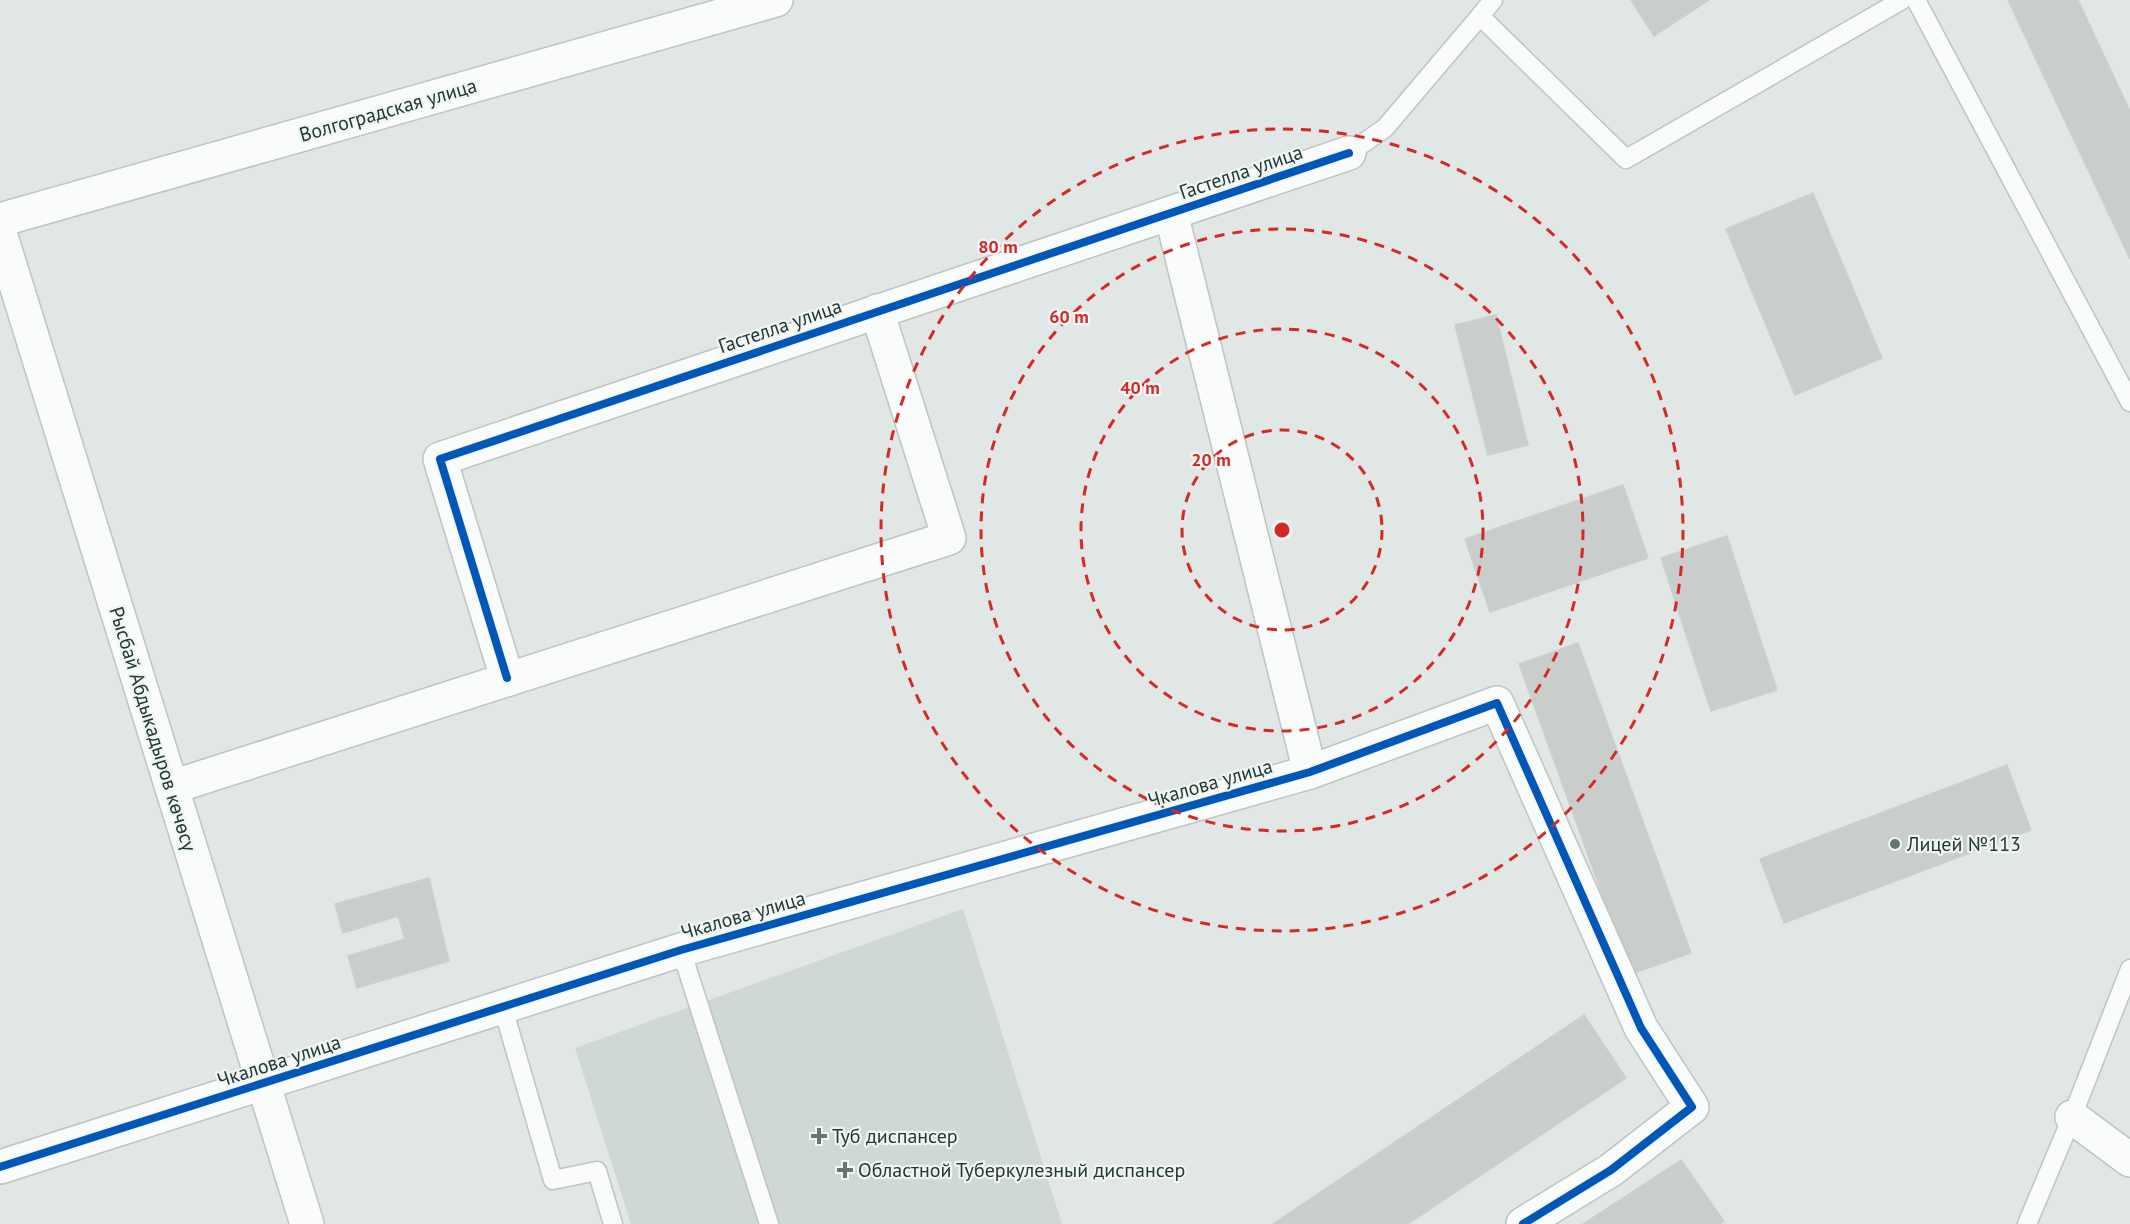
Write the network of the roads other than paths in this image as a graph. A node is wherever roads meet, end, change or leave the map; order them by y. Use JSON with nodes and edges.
{"nodes":[{"id":1,"x":776,"y":0,"type":"edge"},
{"id":2,"x":1493,"y":0,"type":"edge"},
{"id":3,"x":1902,"y":0,"type":"edge"},
{"id":4,"x":1916,"y":0,"type":"edge"},
{"id":5,"x":1480,"y":16,"type":"junction"},
{"id":6,"x":1348,"y":153,"type":"joint"},
{"id":7,"x":1171,"y":213,"type":"junction"},
{"id":8,"x":0,"y":220,"type":"edge"},
{"id":9,"x":0,"y":233,"type":"edge"},
{"id":10,"x":877,"y":310,"type":"junction"},
{"id":11,"x":2130,"y":402,"type":"edge"},
{"id":12,"x":507,"y":678,"type":"junction"},
{"id":13,"x":1310,"y":772,"type":"junction"},
{"id":14,"x":171,"y":787,"type":"junction"},
{"id":15,"x":681,"y":950,"type":"junction"},
{"id":16,"x":2130,"y":969,"type":"edge"},
{"id":17,"x":503,"y":1008,"type":"junction"},
{"id":18,"x":263,"y":1083,"type":"junction"},
{"id":19,"x":2072,"y":1117,"type":"junction"},
{"id":20,"x":2130,"y":1160,"type":"edge"},
{"id":21,"x":0,"y":1167,"type":"edge"},
{"id":22,"x":307,"y":1224,"type":"edge"},
{"id":23,"x":613,"y":1224,"type":"edge"},
{"id":24,"x":769,"y":1224,"type":"edge"},
{"id":25,"x":1523,"y":1224,"type":"edge"},
{"id":26,"x":2027,"y":1224,"type":"edge"}],
"edges":[{"from":1,"to":8,"type":"street","name":"Волгоградская улица"},
{"from":2,"to":5,"type":"lane"},
{"from":3,"to":5,"type":"lane"},
{"from":4,"to":11,"type":"lane"},
{"from":5,"to":6,"type":"lane"},
{"from":6,"to":7,"type":"street","name":"Гастелла улица"},
{"from":7,"to":10,"type":"street","name":"Гастелла улица"},
{"from":7,"to":13,"type":"street"},
{"from":9,"to":14,"type":"street","name":"Рысбай Абдыкадыров көчөсү"},
{"from":10,"to":12,"type":"street","name":"Гастелла улица"},
{"from":10,"to":12,"type":"street"},
{"from":12,"to":14,"type":"street"},
{"from":13,"to":15,"type":"street","name":"Чкалова улица"},
{"from":13,"to":25,"type":"street","name":"Чкалова улица"},
{"from":14,"to":18,"type":"street","name":"Рысбай Абдыкадыров көчөсү"},
{"from":15,"to":17,"type":"street","name":"Чкалова улица"},
{"from":15,"to":24,"type":"lane"},
{"from":16,"to":19,"type":"lane"},
{"from":17,"to":18,"type":"street","name":"Чкалова улица"},
{"from":17,"to":23,"type":"lane"},
{"from":18,"to":21,"type":"street","name":"Чкалова улица"},
{"from":18,"to":22,"type":"street","name":"Рысбай Абдыкадыров көчөсү"},
{"from":19,"to":20,"type":"street"},
{"from":19,"to":26,"type":"lane"}]}
